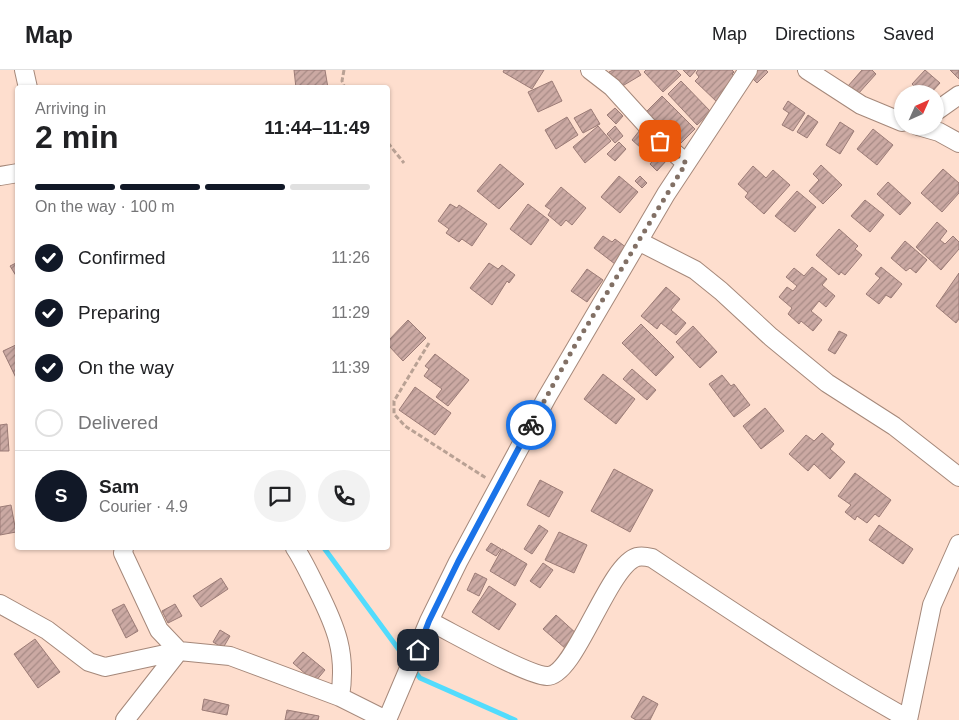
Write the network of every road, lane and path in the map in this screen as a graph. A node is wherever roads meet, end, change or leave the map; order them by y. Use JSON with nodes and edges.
{"nodes":[{"id":1,"x":24,"y":70,"type":"edge"},
{"id":2,"x":344,"y":70,"type":"edge"},
{"id":3,"x":590,"y":70,"type":"edge"},
{"id":4,"x":748,"y":70,"type":"edge"},
{"id":5,"x":807,"y":70,"type":"edge"},
{"id":6,"x":27,"y":85,"type":"edge"},
{"id":7,"x":344,"y":85,"type":"edge"},
{"id":8,"x":959,"y":95,"type":"edge"},
{"id":9,"x":944,"y":106,"type":"edge"},
{"id":10,"x":894,"y":119,"type":"edge"},
{"id":11,"x":944,"y":135,"type":"edge"},
{"id":12,"x":959,"y":143,"type":"edge"},
{"id":13,"x":390,"y":145,"type":"edge"},
{"id":14,"x":404,"y":162,"type":"dead end"},
{"id":15,"x":686,"y":163,"type":"junction"},
{"id":16,"x":15,"y":174,"type":"edge"},
{"id":17,"x":0,"y":176,"type":"edge"},
{"id":18,"x":640,"y":242,"type":"junction"},
{"id":19,"x":429,"y":343,"type":"dead end"},
{"id":20,"x":959,"y":477,"type":"edge"},
{"id":21,"x":500,"y":485,"type":"junction"},
{"id":22,"x":959,"y":544,"type":"edge"},
{"id":23,"x":124,"y":550,"type":"edge"},
{"id":24,"x":296,"y":550,"type":"edge"},
{"id":25,"x":0,"y":604,"type":"edge"},
{"id":26,"x":429,"y":621,"type":"junction"},
{"id":27,"x":179,"y":651,"type":"junction"},
{"id":28,"x":340,"y":697,"type":"junction"},
{"id":29,"x":125,"y":720,"type":"edge"},
{"id":30,"x":386,"y":720,"type":"edge"},
{"id":31,"x":908,"y":720,"type":"edge"}],
"edges":[{"from":1,"to":6,"type":"street"},
{"from":2,"to":7,"type":"path"},
{"from":3,"to":15,"type":"street"},
{"from":4,"to":15,"type":"street"},
{"from":5,"to":10,"type":"street"},
{"from":8,"to":9,"type":"street"},
{"from":11,"to":12,"type":"street"},
{"from":13,"to":14,"type":"path"},
{"from":15,"to":18,"type":"street"},
{"from":16,"to":17,"type":"street"},
{"from":18,"to":20,"type":"street"},
{"from":18,"to":21,"type":"street"},
{"from":19,"to":21,"type":"path"},
{"from":21,"to":26,"type":"street"},
{"from":22,"to":31,"type":"street"},
{"from":23,"to":27,"type":"street"},
{"from":24,"to":28,"type":"street"},
{"from":25,"to":27,"type":"street"},
{"from":26,"to":30,"type":"street"},
{"from":26,"to":31,"type":"street"},
{"from":27,"to":28,"type":"street"},
{"from":27,"to":29,"type":"street"},
{"from":28,"to":30,"type":"street"}]}
